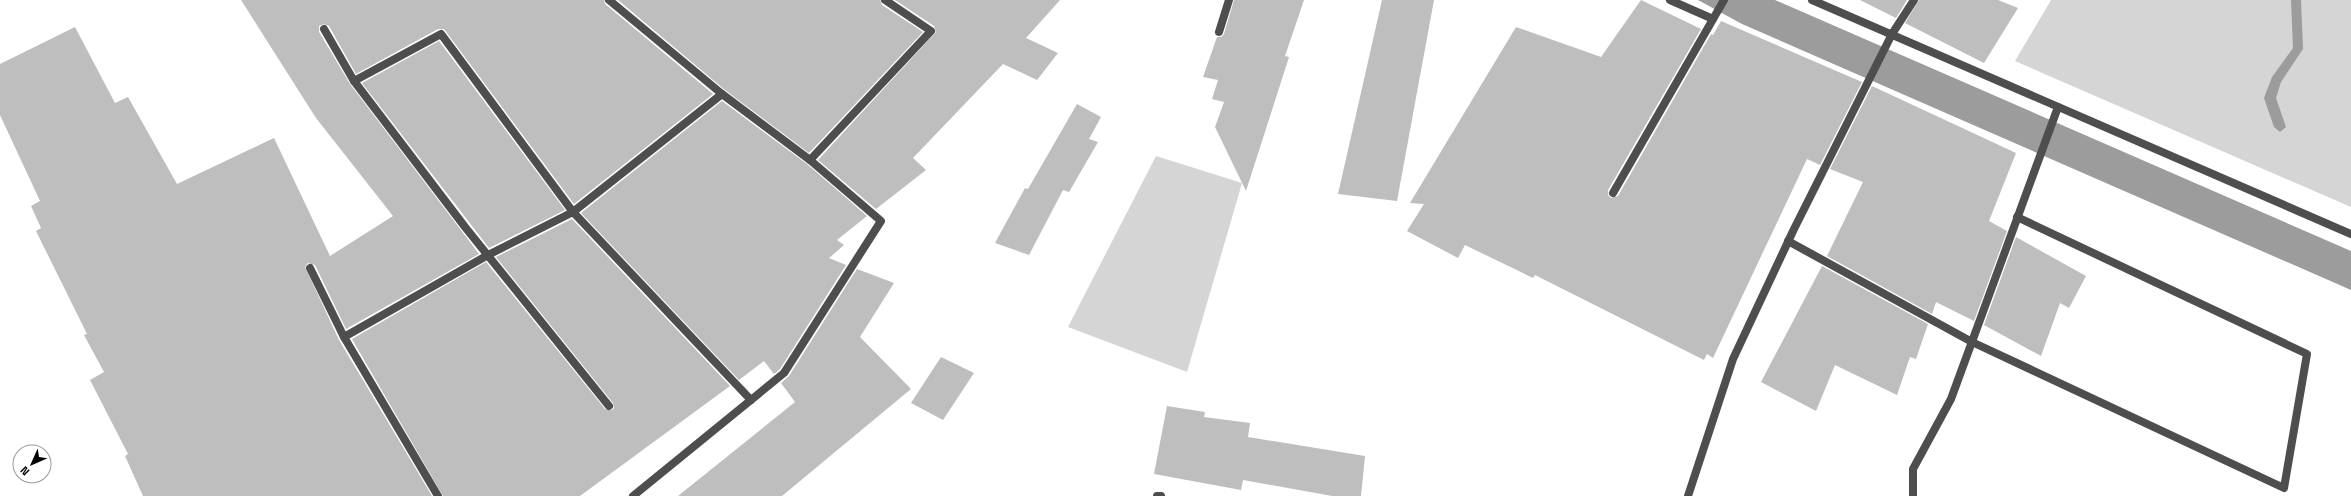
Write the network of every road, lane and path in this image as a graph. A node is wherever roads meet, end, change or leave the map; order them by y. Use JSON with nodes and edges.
{"nodes":[{"id":1,"x":609,"y":0,"type":"edge"},
{"id":2,"x":885,"y":0,"type":"edge"},
{"id":3,"x":1229,"y":0,"type":"edge"},
{"id":4,"x":1670,"y":0,"type":"edge"},
{"id":5,"x":1724,"y":0,"type":"edge"},
{"id":6,"x":1812,"y":0,"type":"edge"},
{"id":7,"x":1914,"y":0,"type":"edge"},
{"id":8,"x":1713,"y":19,"type":"junction"},
{"id":9,"x":324,"y":29,"type":"dead end"},
{"id":10,"x":1219,"y":32,"type":"dead end"},
{"id":11,"x":1892,"y":34,"type":"junction"},
{"id":12,"x":354,"y":81,"type":"junction"},
{"id":13,"x":722,"y":94,"type":"junction"},
{"id":14,"x":2058,"y":107,"type":"junction"},
{"id":15,"x":810,"y":160,"type":"junction"},
{"id":16,"x":1613,"y":193,"type":"dead end"},
{"id":17,"x":573,"y":212,"type":"junction"},
{"id":18,"x":2017,"y":217,"type":"junction"},
{"id":19,"x":2351,"y":234,"type":"edge"},
{"id":20,"x":1788,"y":241,"type":"junction"},
{"id":21,"x":488,"y":255,"type":"junction"},
{"id":22,"x":310,"y":268,"type":"dead end"},
{"id":23,"x":344,"y":337,"type":"junction"},
{"id":24,"x":1972,"y":342,"type":"junction"},
{"id":25,"x":750,"y":400,"type":"junction"},
{"id":26,"x":609,"y":406,"type":"dead end"},
{"id":27,"x":438,"y":496,"type":"edge"},
{"id":28,"x":633,"y":496,"type":"edge"},
{"id":29,"x":1157,"y":496,"type":"edge"},
{"id":30,"x":1161,"y":496,"type":"edge"},
{"id":31,"x":1688,"y":496,"type":"edge"},
{"id":32,"x":1913,"y":496,"type":"edge"}],
"edges":[{"from":1,"to":13,"type":"street"},
{"from":2,"to":15,"type":"street"},
{"from":3,"to":10,"type":"street"},
{"from":4,"to":8,"type":"street"},
{"from":5,"to":8,"type":"street"},
{"from":6,"to":11,"type":"street"},
{"from":7,"to":11,"type":"street"},
{"from":8,"to":16,"type":"street"},
{"from":9,"to":12,"type":"street"},
{"from":11,"to":14,"type":"street"},
{"from":11,"to":20,"type":"street"},
{"from":12,"to":17,"type":"street"},
{"from":12,"to":21,"type":"street"},
{"from":13,"to":15,"type":"street"},
{"from":13,"to":17,"type":"street"},
{"from":14,"to":18,"type":"street"},
{"from":14,"to":19,"type":"street"},
{"from":15,"to":25,"type":"street"},
{"from":17,"to":21,"type":"street"},
{"from":17,"to":25,"type":"street"},
{"from":18,"to":24,"type":"street"},
{"from":18,"to":24,"type":"street"},
{"from":20,"to":24,"type":"street"},
{"from":20,"to":31,"type":"street"},
{"from":21,"to":23,"type":"street"},
{"from":21,"to":26,"type":"street"},
{"from":22,"to":23,"type":"street"},
{"from":23,"to":27,"type":"street"},
{"from":24,"to":32,"type":"street"},
{"from":25,"to":28,"type":"street"},
{"from":29,"to":30,"type":"street"}]}
